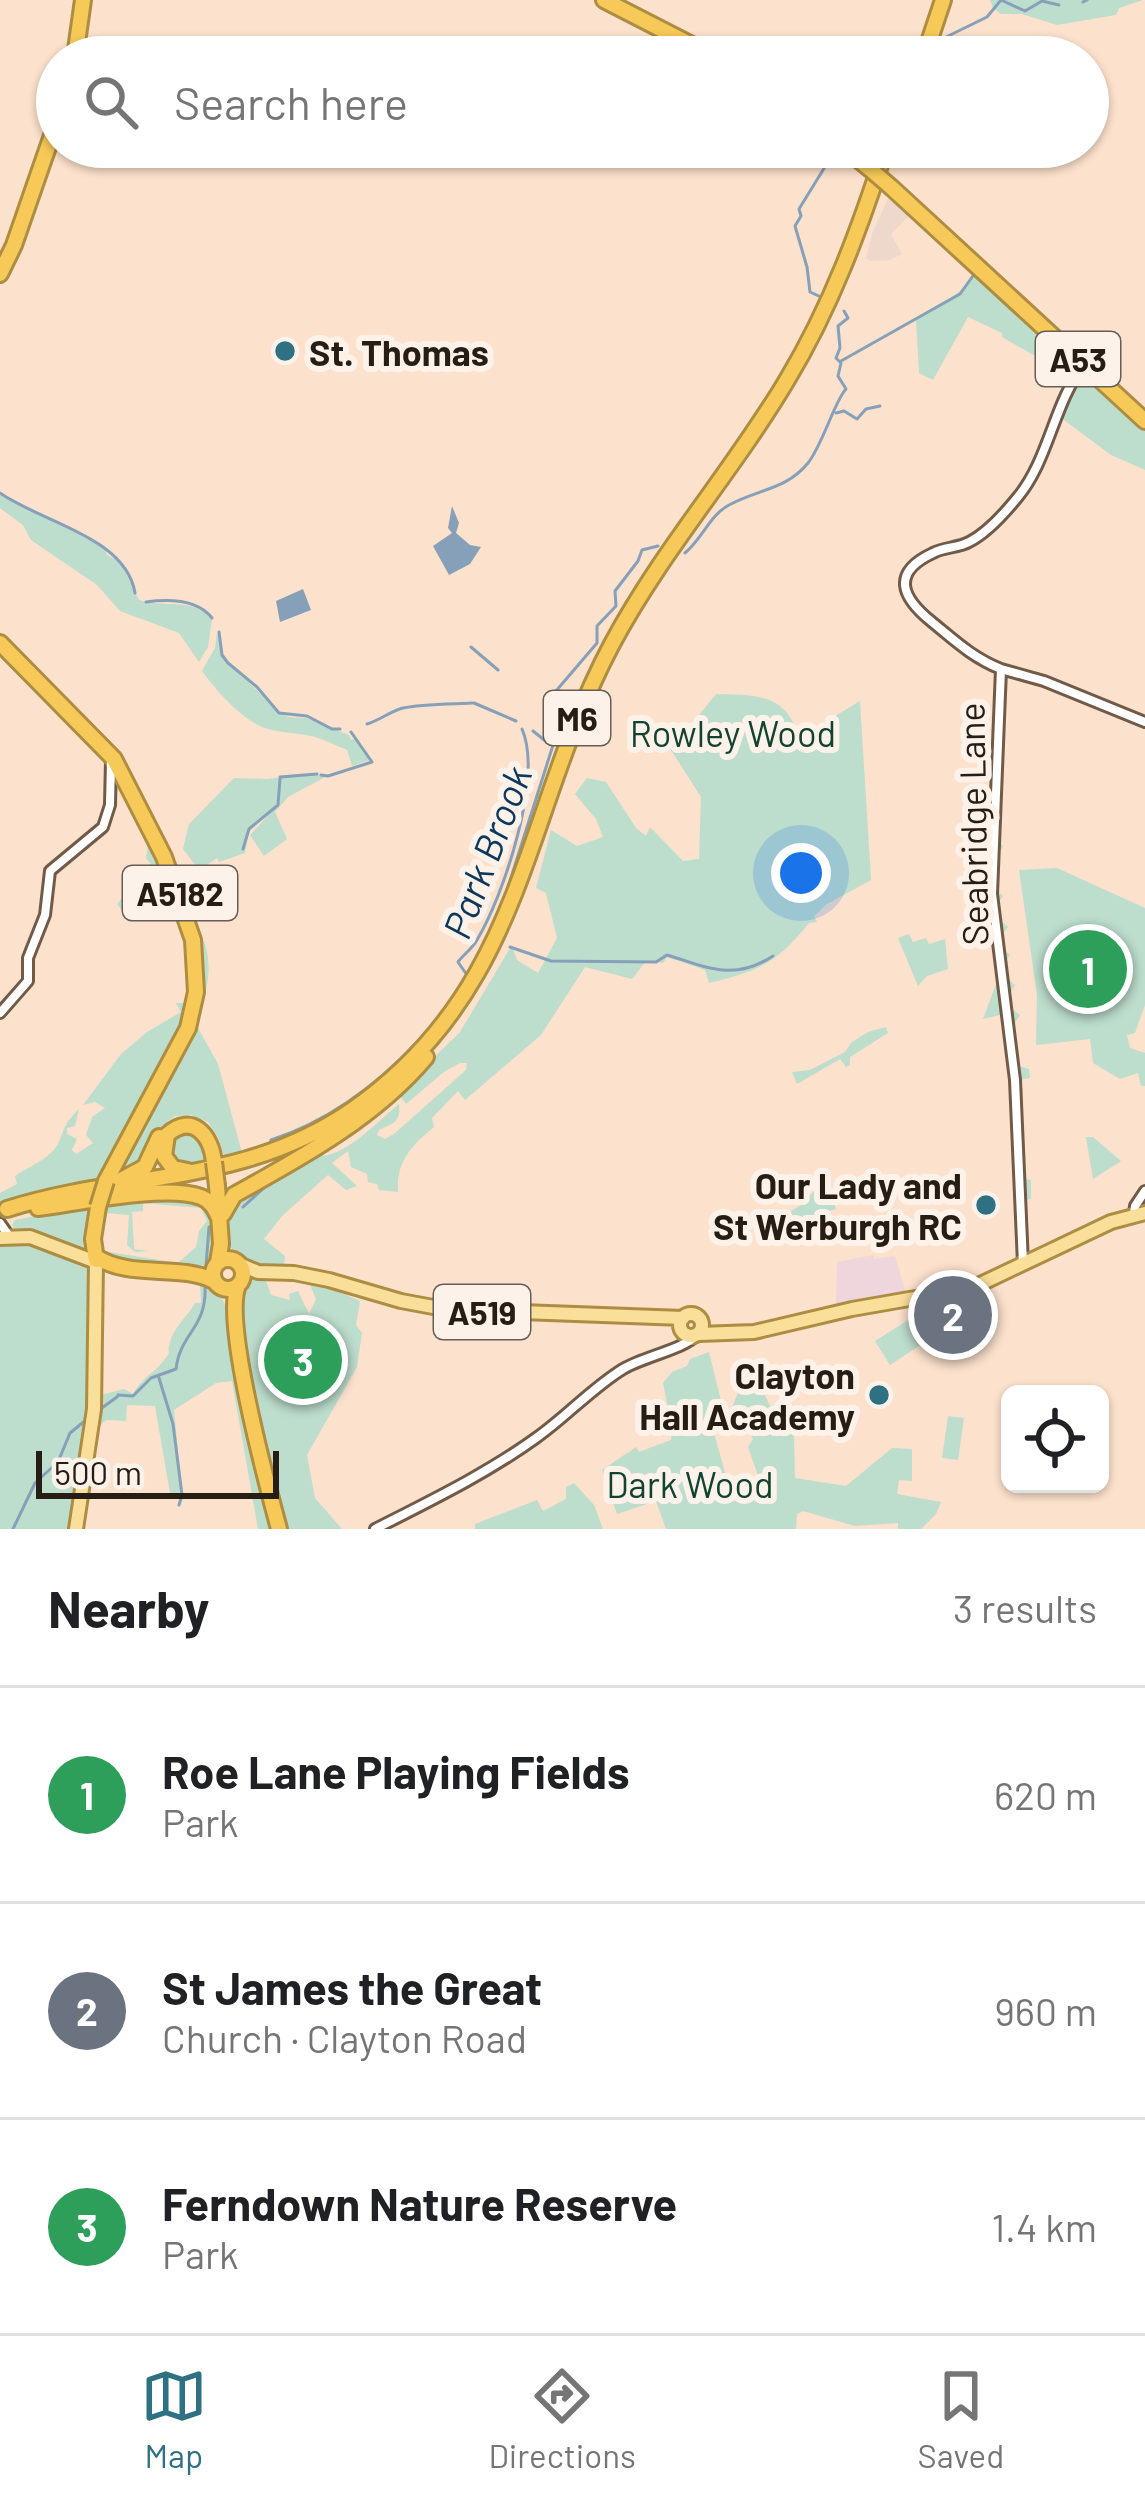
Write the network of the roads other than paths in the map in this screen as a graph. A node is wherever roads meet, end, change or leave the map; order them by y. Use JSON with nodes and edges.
{"nodes":[{"id":1,"x":82,"y":0,"type":"edge"},
{"id":2,"x":604,"y":0,"type":"edge"},
{"id":3,"x":939,"y":0,"type":"edge"},
{"id":4,"x":78,"y":36,"type":"edge"},
{"id":5,"x":674,"y":36,"type":"edge"},
{"id":6,"x":927,"y":36,"type":"edge"},
{"id":7,"x":41,"y":168,"type":"edge"},
{"id":8,"x":869,"y":168,"type":"edge"},
{"id":9,"x":882,"y":168,"type":"edge"},
{"id":10,"x":884,"y":168,"type":"edge"},
{"id":11,"x":0,"y":274,"type":"edge"},
{"id":12,"x":1084,"y":364,"type":"junction"},
{"id":13,"x":1145,"y":421,"type":"edge"},
{"id":14,"x":0,"y":643,"type":"edge"},
{"id":15,"x":1001,"y":669,"type":"junction"},
{"id":16,"x":1145,"y":722,"type":"edge"},
{"id":17,"x":114,"y":760,"type":"junction"},
{"id":18,"x":0,"y":1013,"type":"edge"},
{"id":19,"x":432,"y":1050,"type":"junction"},
{"id":20,"x":379,"y":1089,"type":"junction"},
{"id":21,"x":217,"y":1161,"type":"junction"},
{"id":22,"x":1142,"y":1195,"type":"edge"},
{"id":23,"x":37,"y":1208,"type":"junction"},
{"id":24,"x":1140,"y":1214,"type":"edge"},
{"id":25,"x":221,"y":1216,"type":"junction"},
{"id":26,"x":3,"y":1223,"type":"edge"},
{"id":27,"x":102,"y":1264,"type":"junction"},
{"id":28,"x":1023,"y":1266,"type":"junction"},
{"id":29,"x":220,"y":1271,"type":"junction"},
{"id":30,"x":258,"y":1272,"type":"junction"},
{"id":31,"x":239,"y":1284,"type":"junction"},
{"id":32,"x":703,"y":1330,"type":"junction"},
{"id":33,"x":681,"y":1331,"type":"junction"},
{"id":34,"x":76,"y":1529,"type":"edge"},
{"id":35,"x":276,"y":1529,"type":"edge"},
{"id":36,"x":375,"y":1529,"type":"edge"}],
"edges":[{"from":1,"to":4,"type":"highway"},
{"from":2,"to":5,"type":"highway"},
{"from":3,"to":6,"type":"highway"},
{"from":7,"to":11,"type":"highway"},
{"from":8,"to":12,"type":"highway","number":"A53","bridge":true},
{"from":9,"to":20,"type":"highway","number":"M6"},
{"from":10,"to":19,"type":"highway","number":"M6"},
{"from":12,"to":13,"type":"highway","number":"A53"},
{"from":12,"to":15,"type":"street","name":"Seabridge Lane"},
{"from":14,"to":17,"type":"highway","number":"A5182"},
{"from":15,"to":16,"type":"street"},
{"from":15,"to":28,"type":"street","name":"Seabridge Lane"},
{"from":17,"to":18,"type":"street"},
{"from":17,"to":27,"type":"highway","number":"A5182","bridge":true},
{"from":19,"to":23,"type":"highway","number":"M6"},
{"from":19,"to":25,"type":"highway","number":"M6"},
{"from":20,"to":21,"type":"highway","number":"M6"},
{"from":20,"to":26,"type":"highway","number":"M6"},
{"from":21,"to":25,"type":"highway","bridge":true},
{"from":21,"to":26,"type":"highway"},
{"from":22,"to":24,"type":"street"},
{"from":23,"to":25,"type":"highway","number":"M6"},
{"from":23,"to":26,"type":"highway","number":"M6"},
{"from":24,"to":28,"type":"main road","number":"A519"},
{"from":25,"to":29,"type":"highway"},
{"from":26,"to":27,"type":"main road","number":"A519"},
{"from":27,"to":29,"type":"highway","number":"A519"},
{"from":27,"to":34,"type":"main road"},
{"from":28,"to":32,"type":"main road","number":"A519"},
{"from":29,"to":30,"type":"main road","number":"A519"},
{"from":29,"to":31,"type":"highway"},
{"from":29,"to":35,"type":"highway"},
{"from":30,"to":31,"type":"main road"},
{"from":30,"to":33,"type":"main road","number":"A519"},
{"from":31,"to":35,"type":"highway"},
{"from":32,"to":33,"type":"street"},
{"from":32,"to":33,"type":"main road","number":"A519"},
{"from":33,"to":36,"type":"street"}]}
